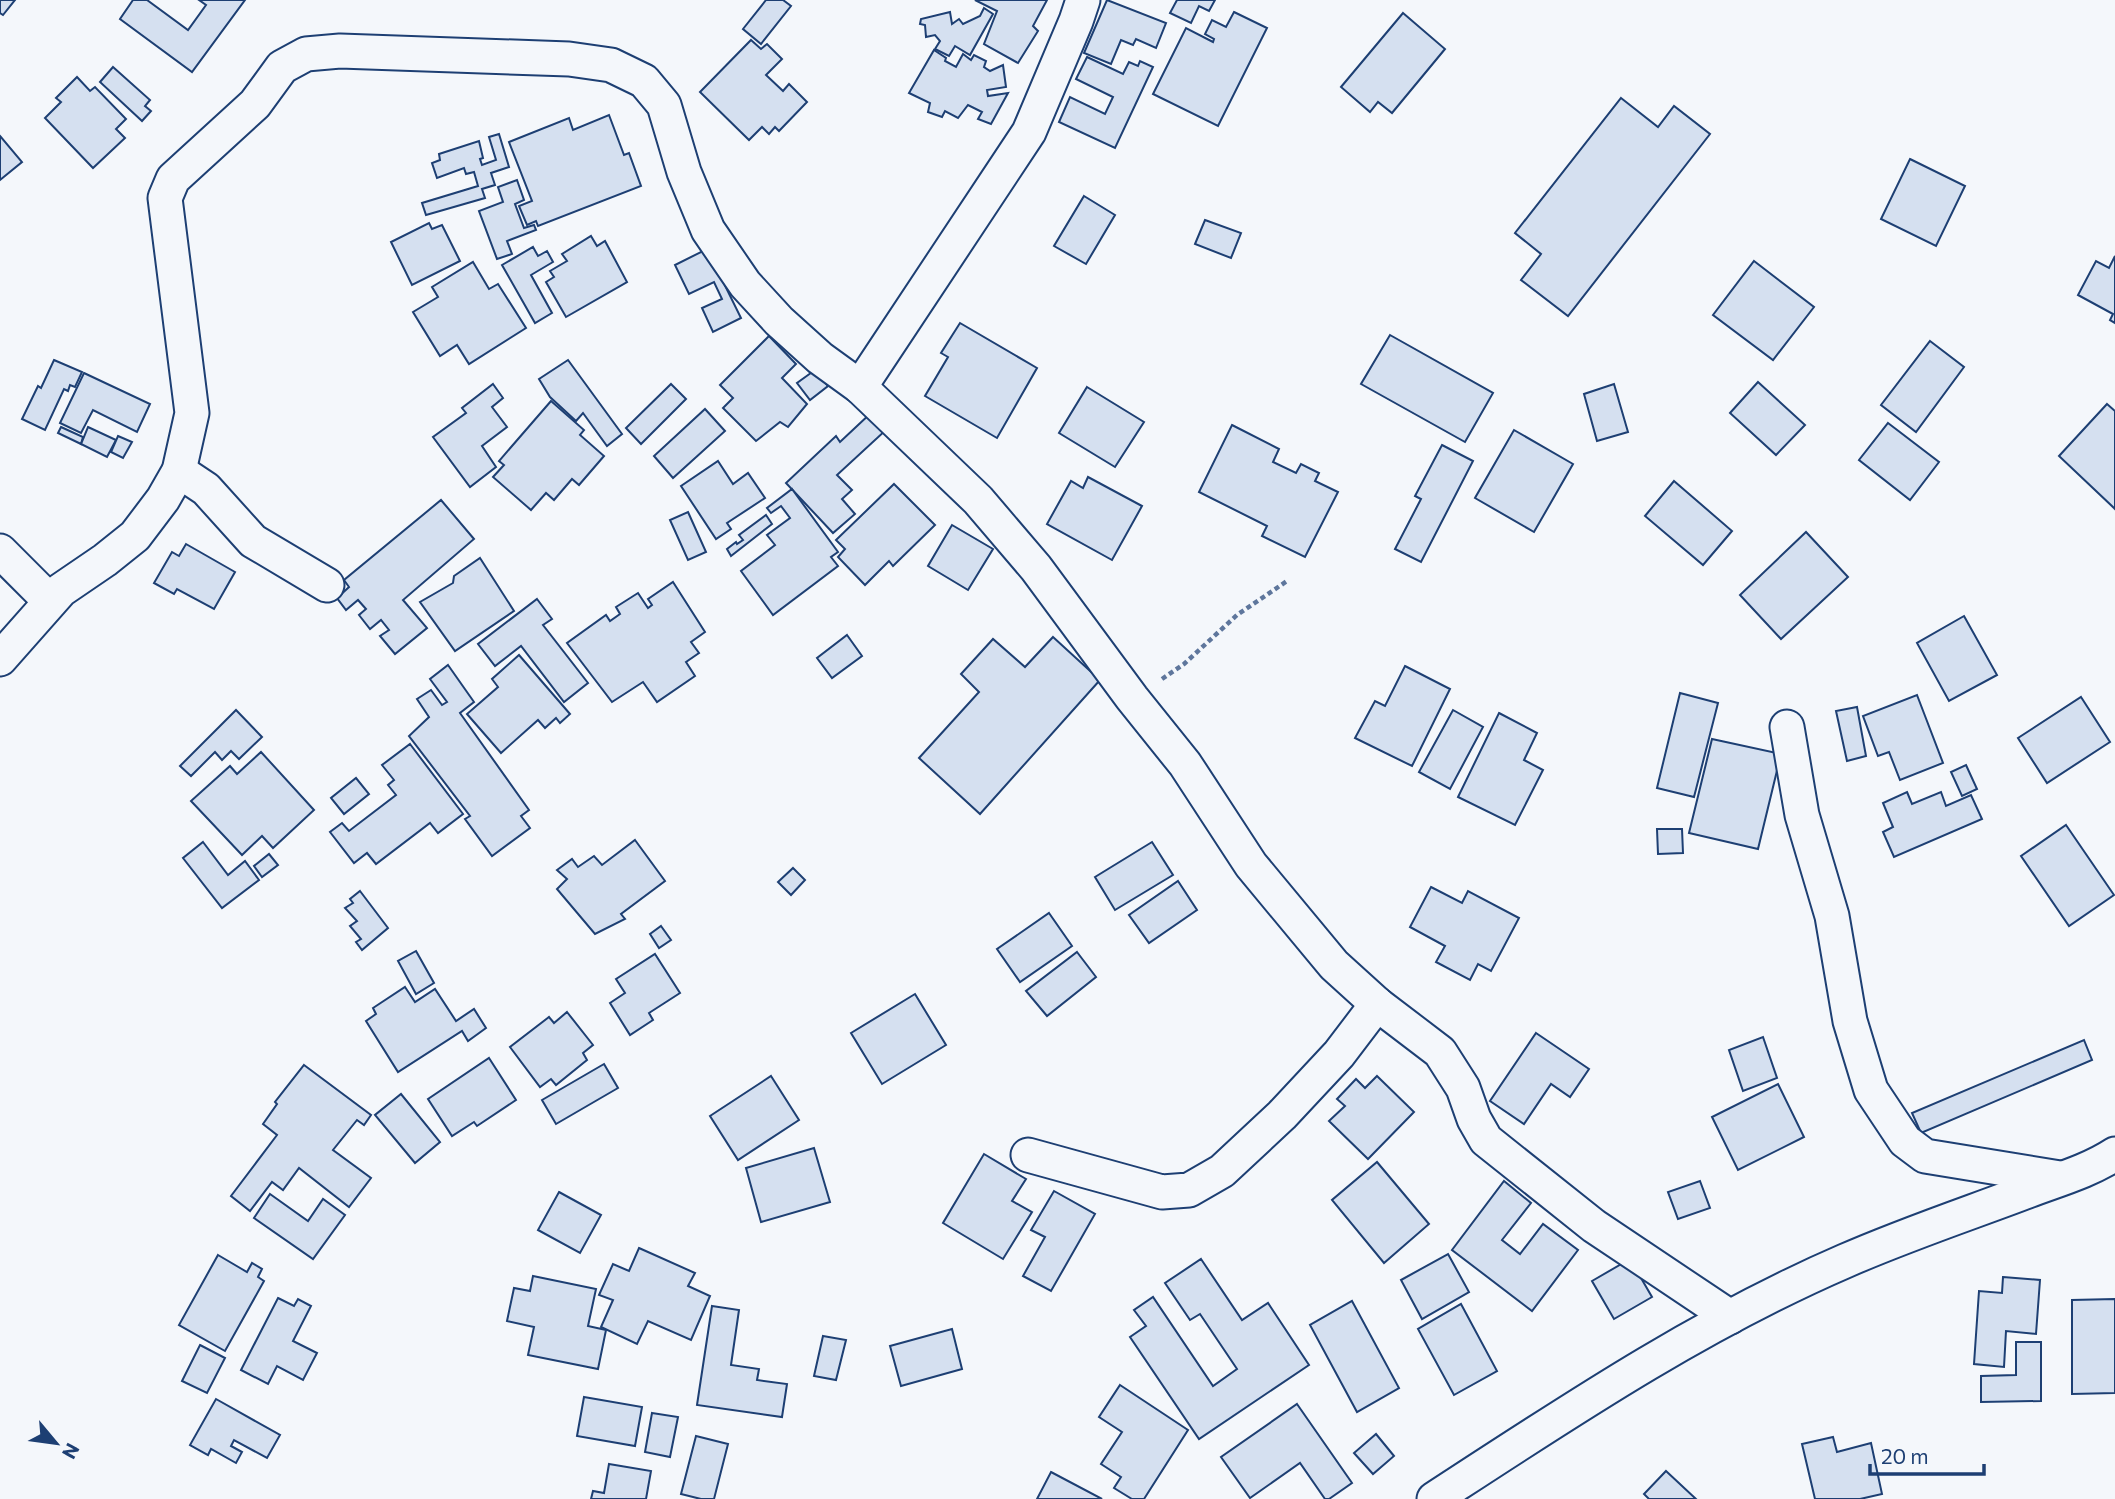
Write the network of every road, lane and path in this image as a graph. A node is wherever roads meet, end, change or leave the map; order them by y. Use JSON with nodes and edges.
{"nodes":[{"id":1,"x":1083,"y":0,"type":"edge"},
{"id":2,"x":860,"y":387,"type":"junction"},
{"id":3,"x":178,"y":471,"type":"junction"},
{"id":4,"x":0,"y":551,"type":"edge"},
{"id":5,"x":1287,"y":581,"type":"dead end"},
{"id":6,"x":327,"y":585,"type":"dead end"},
{"id":7,"x":50,"y":601,"type":"junction"},
{"id":8,"x":0,"y":659,"type":"edge"},
{"id":9,"x":1132,"y":698,"type":"junction"},
{"id":10,"x":1787,"y":727,"type":"dead end"},
{"id":11,"x":1377,"y":1004,"type":"junction"},
{"id":12,"x":1028,"y":1155,"type":"dead end"},
{"id":13,"x":2111,"y":1163,"type":"edge"},
{"id":14,"x":2061,"y":1179,"type":"junction"},
{"id":15,"x":1730,"y":1317,"type":"junction"},
{"id":16,"x":1434,"y":1499,"type":"edge"}],
"edges":[{"from":1,"to":2,"type":"street"},
{"from":2,"to":3,"type":"street"},
{"from":2,"to":9,"type":"street"},
{"from":3,"to":6,"type":"street"},
{"from":3,"to":7,"type":"street"},
{"from":4,"to":7,"type":"street"},
{"from":5,"to":9,"type":"path"},
{"from":7,"to":8,"type":"street"},
{"from":9,"to":11,"type":"street"},
{"from":10,"to":14,"type":"street"},
{"from":11,"to":12,"type":"street"},
{"from":11,"to":15,"type":"street"},
{"from":13,"to":14,"type":"street"},
{"from":14,"to":15,"type":"street"},
{"from":15,"to":16,"type":"street"}]}
